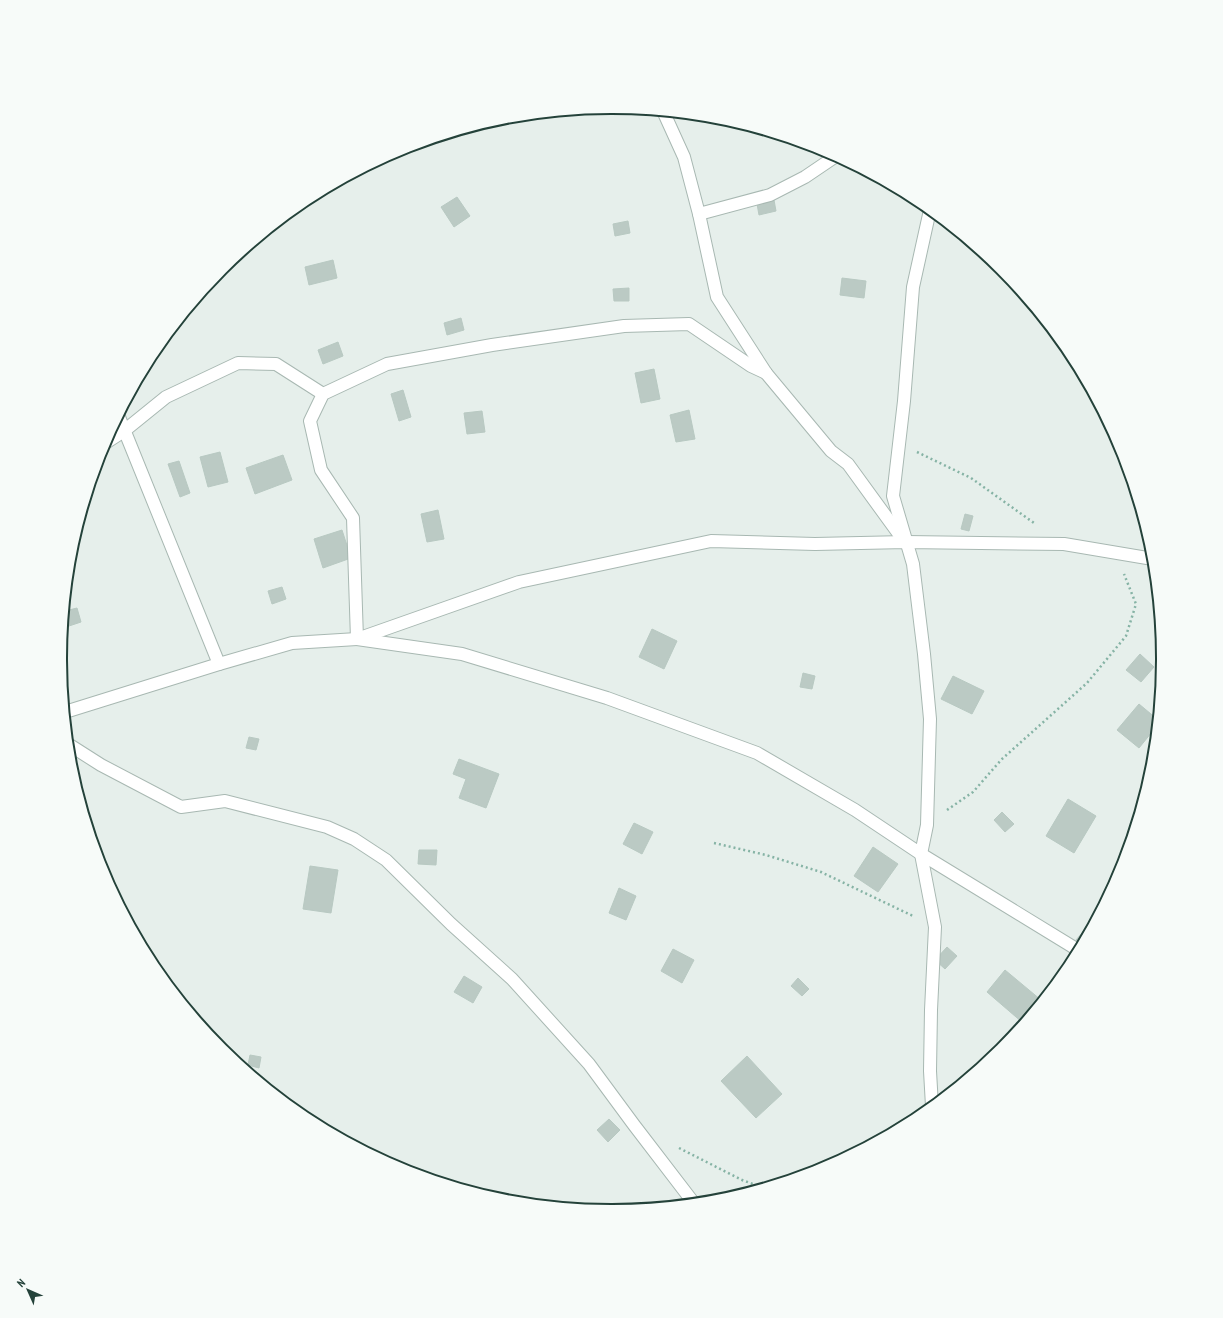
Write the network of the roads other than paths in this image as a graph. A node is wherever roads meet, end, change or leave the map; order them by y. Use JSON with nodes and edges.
{"nodes":[{"id":1,"x":666,"y":118,"type":"edge"},
{"id":2,"x":829,"y":160,"type":"edge"},
{"id":3,"x":700,"y":214,"type":"junction"},
{"id":4,"x":929,"y":217,"type":"edge"},
{"id":5,"x":766,"y":373,"type":"junction"},
{"id":6,"x":323,"y":394,"type":"junction"},
{"id":7,"x":121,"y":422,"type":"edge"},
{"id":8,"x":124,"y":431,"type":"junction"},
{"id":9,"x":114,"y":437,"type":"edge"},
{"id":10,"x":906,"y":542,"type":"junction"},
{"id":11,"x":1147,"y":558,"type":"edge"},
{"id":12,"x":357,"y":639,"type":"junction"},
{"id":13,"x":219,"y":664,"type":"junction"},
{"id":14,"x":70,"y":711,"type":"edge"},
{"id":15,"x":75,"y":748,"type":"edge"},
{"id":16,"x":921,"y":854,"type":"junction"},
{"id":17,"x":1073,"y":947,"type":"edge"},
{"id":18,"x":932,"y":1099,"type":"edge"},
{"id":19,"x":690,"y":1198,"type":"edge"}],
"edges":[{"from":1,"to":3,"type":"street"},
{"from":2,"to":3,"type":"street"},
{"from":3,"to":5,"type":"street"},
{"from":4,"to":10,"type":"street"},
{"from":5,"to":6,"type":"street"},
{"from":5,"to":10,"type":"street"},
{"from":6,"to":8,"type":"street"},
{"from":6,"to":12,"type":"street"},
{"from":7,"to":8,"type":"street"},
{"from":8,"to":9,"type":"street"},
{"from":8,"to":13,"type":"street"},
{"from":10,"to":11,"type":"street"},
{"from":10,"to":12,"type":"street"},
{"from":10,"to":16,"type":"street"},
{"from":12,"to":13,"type":"street"},
{"from":12,"to":16,"type":"street"},
{"from":13,"to":14,"type":"street"},
{"from":15,"to":19,"type":"street"},
{"from":16,"to":17,"type":"street"},
{"from":16,"to":18,"type":"street"}]}
